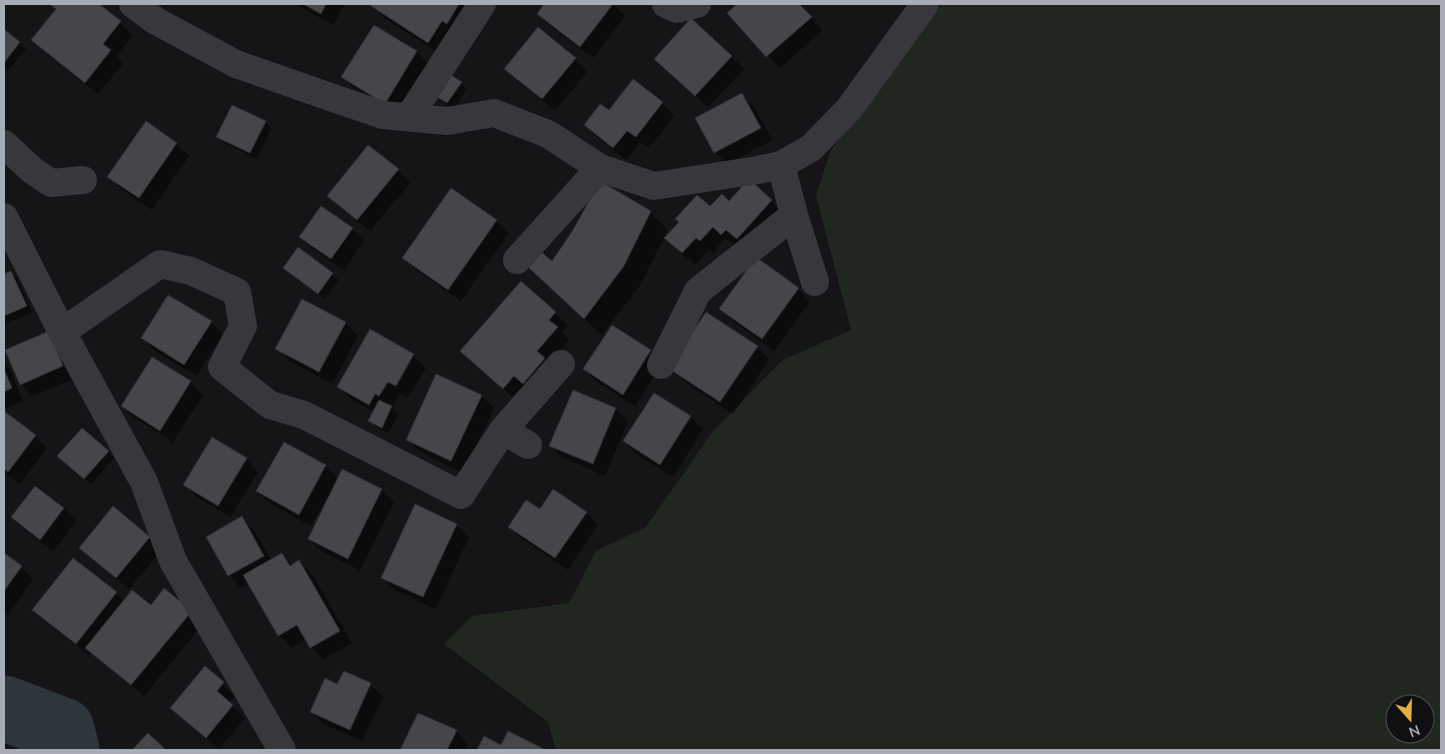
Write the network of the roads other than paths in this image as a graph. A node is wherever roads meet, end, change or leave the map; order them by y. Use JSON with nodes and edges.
{"nodes":[{"id":1,"x":134,"y":4,"type":"edge"},
{"id":2,"x":482,"y":4,"type":"edge"},
{"id":3,"x":666,"y":4,"type":"edge"},
{"id":4,"x":697,"y":4,"type":"edge"},
{"id":5,"x":925,"y":4,"type":"edge"},
{"id":6,"x":409,"y":116,"type":"junction"},
{"id":7,"x":4,"y":144,"type":"edge"},
{"id":8,"x":781,"y":165,"type":"junction"},
{"id":9,"x":600,"y":168,"type":"junction"},
{"id":10,"x":82,"y":180,"type":"dead end"},
{"id":11,"x":794,"y":215,"type":"junction"},
{"id":12,"x":4,"y":217,"type":"edge"},
{"id":13,"x":517,"y":260,"type":"dead end"},
{"id":14,"x":815,"y":282,"type":"dead end"},
{"id":15,"x":62,"y":332,"type":"junction"},
{"id":16,"x":561,"y":364,"type":"dead end"},
{"id":17,"x":661,"y":365,"type":"dead end"},
{"id":18,"x":504,"y":430,"type":"junction"},
{"id":19,"x":528,"y":445,"type":"dead end"},
{"id":20,"x":282,"y":750,"type":"edge"}],
"edges":[{"from":1,"to":6,"type":"street"},
{"from":2,"to":6,"type":"street"},
{"from":3,"to":4,"type":"street"},
{"from":5,"to":8,"type":"street"},
{"from":6,"to":9,"type":"street"},
{"from":7,"to":10,"type":"street"},
{"from":8,"to":9,"type":"street"},
{"from":8,"to":11,"type":"street"},
{"from":9,"to":13,"type":"street"},
{"from":11,"to":14,"type":"street"},
{"from":11,"to":17,"type":"street"},
{"from":12,"to":15,"type":"street"},
{"from":15,"to":18,"type":"street"},
{"from":15,"to":20,"type":"street"},
{"from":16,"to":18,"type":"street"},
{"from":18,"to":19,"type":"street"}]}
